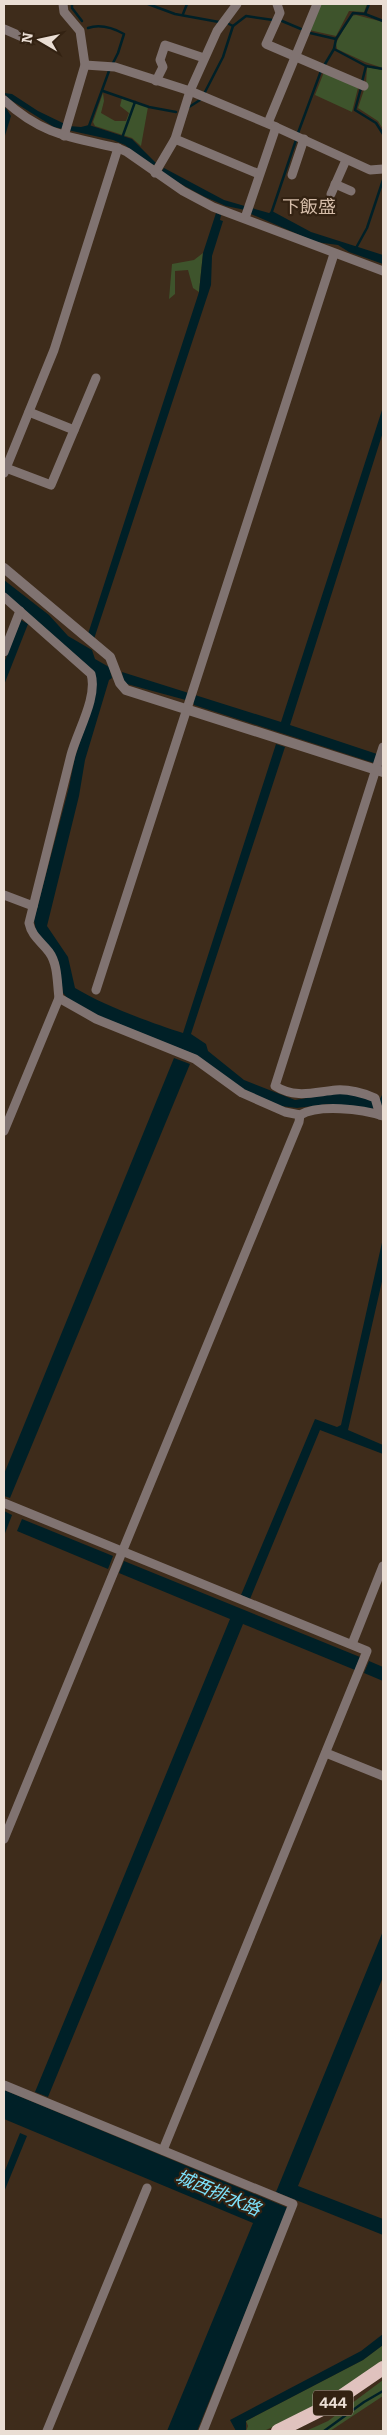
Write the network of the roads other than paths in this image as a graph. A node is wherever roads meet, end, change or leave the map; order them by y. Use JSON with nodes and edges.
{"nodes":[{"id":1,"x":61,"y":4,"type":"edge"},
{"id":2,"x":237,"y":4,"type":"edge"},
{"id":3,"x":276,"y":4,"type":"edge"},
{"id":4,"x":317,"y":4,"type":"edge"},
{"id":5,"x":4,"y":29,"type":"edge"},
{"id":6,"x":27,"y":39,"type":"dead end"},
{"id":7,"x":295,"y":57,"type":"junction"},
{"id":8,"x":204,"y":58,"type":"junction"},
{"id":9,"x":85,"y":65,"type":"junction"},
{"id":10,"x":156,"y":81,"type":"junction"},
{"id":11,"x":362,"y":85,"type":"dead end"},
{"id":12,"x":190,"y":91,"type":"junction"},
{"id":13,"x":4,"y":100,"type":"edge"},
{"id":14,"x":272,"y":125,"type":"junction"},
{"id":15,"x":66,"y":130,"type":"junction"},
{"id":16,"x":175,"y":139,"type":"junction"},
{"id":17,"x":304,"y":139,"type":"junction"},
{"id":18,"x":118,"y":148,"type":"junction"},
{"id":19,"x":346,"y":160,"type":"junction"},
{"id":20,"x":383,"y":169,"type":"edge"},
{"id":21,"x":155,"y":173,"type":"junction"},
{"id":22,"x":259,"y":174,"type":"junction"},
{"id":23,"x":292,"y":174,"type":"dead end"},
{"id":24,"x":335,"y":184,"type":"junction"},
{"id":25,"x":351,"y":191,"type":"dead end"},
{"id":26,"x":331,"y":194,"type":"dead end"},
{"id":27,"x":247,"y":211,"type":"junction"},
{"id":28,"x":334,"y":254,"type":"junction"},
{"id":29,"x":383,"y":271,"type":"edge"},
{"id":30,"x":96,"y":378,"type":"dead end"},
{"id":31,"x":29,"y":412,"type":"junction"},
{"id":32,"x":74,"y":430,"type":"junction"},
{"id":33,"x":5,"y":471,"type":"edge"},
{"id":34,"x":4,"y":568,"type":"edge"},
{"id":35,"x":4,"y":597,"type":"edge"},
{"id":36,"x":20,"y":611,"type":"junction"},
{"id":37,"x":4,"y":652,"type":"edge"},
{"id":38,"x":187,"y":707,"type":"junction"},
{"id":39,"x":383,"y":747,"type":"edge"},
{"id":40,"x":380,"y":771,"type":"edge"},
{"id":41,"x":4,"y":895,"type":"edge"},
{"id":42,"x":33,"y":906,"type":"junction"},
{"id":43,"x":96,"y":990,"type":"dead end"},
{"id":44,"x":59,"y":998,"type":"junction"},
{"id":45,"x":379,"y":1110,"type":"edge"},
{"id":46,"x":300,"y":1115,"type":"junction"},
{"id":47,"x":4,"y":1131,"type":"edge"},
{"id":48,"x":4,"y":1503,"type":"edge"},
{"id":49,"x":122,"y":1551,"type":"junction"},
{"id":50,"x":383,"y":1566,"type":"edge"},
{"id":51,"x":352,"y":1644,"type":"junction"},
{"id":52,"x":326,"y":1753,"type":"junction"},
{"id":53,"x":383,"y":1776,"type":"edge"},
{"id":54,"x":4,"y":1839,"type":"edge"},
{"id":55,"x":4,"y":2085,"type":"edge"},
{"id":56,"x":163,"y":2150,"type":"junction"},
{"id":57,"x":147,"y":2188,"type":"dead end"},
{"id":58,"x":383,"y":2368,"type":"edge"},
{"id":59,"x":47,"y":2431,"type":"edge"},
{"id":60,"x":203,"y":2431,"type":"edge"},
{"id":61,"x":278,"y":2431,"type":"edge"}],
"edges":[{"from":1,"to":9,"type":"street"},
{"from":2,"to":8,"type":"street"},
{"from":3,"to":7,"type":"street"},
{"from":4,"to":7,"type":"street"},
{"from":5,"to":6,"type":"street"},
{"from":7,"to":11,"type":"street"},
{"from":7,"to":14,"type":"street"},
{"from":8,"to":10,"type":"street"},
{"from":8,"to":12,"type":"street"},
{"from":9,"to":10,"type":"street"},
{"from":9,"to":15,"type":"street"},
{"from":10,"to":12,"type":"street"},
{"from":12,"to":14,"type":"street"},
{"from":12,"to":16,"type":"street"},
{"from":13,"to":15,"type":"street"},
{"from":14,"to":17,"type":"street"},
{"from":14,"to":22,"type":"street"},
{"from":15,"to":18,"type":"street"},
{"from":16,"to":21,"type":"street"},
{"from":16,"to":22,"type":"street"},
{"from":17,"to":19,"type":"street"},
{"from":17,"to":23,"type":"street"},
{"from":18,"to":21,"type":"street"},
{"from":18,"to":31,"type":"street"},
{"from":19,"to":20,"type":"street"},
{"from":19,"to":24,"type":"street"},
{"from":21,"to":27,"type":"street"},
{"from":22,"to":27,"type":"street"},
{"from":24,"to":25,"type":"street"},
{"from":24,"to":26,"type":"street"},
{"from":27,"to":28,"type":"street"},
{"from":28,"to":29,"type":"street"},
{"from":28,"to":38,"type":"street"},
{"from":30,"to":32,"type":"street"},
{"from":31,"to":32,"type":"street"},
{"from":31,"to":33,"type":"street"},
{"from":32,"to":33,"type":"street"},
{"from":34,"to":38,"type":"street"},
{"from":35,"to":36,"type":"street"},
{"from":36,"to":37,"type":"street"},
{"from":36,"to":42,"type":"street"},
{"from":38,"to":40,"type":"street"},
{"from":38,"to":43,"type":"street"},
{"from":39,"to":40,"type":"street"},
{"from":40,"to":45,"type":"street"},
{"from":41,"to":42,"type":"street"},
{"from":42,"to":44,"type":"street"},
{"from":44,"to":46,"type":"street"},
{"from":44,"to":47,"type":"street"},
{"from":45,"to":46,"type":"street"},
{"from":46,"to":49,"type":"street"},
{"from":48,"to":49,"type":"street"},
{"from":49,"to":51,"type":"street"},
{"from":49,"to":54,"type":"street"},
{"from":50,"to":51,"type":"street"},
{"from":51,"to":52,"type":"street"},
{"from":52,"to":53,"type":"street"},
{"from":52,"to":56,"type":"street"},
{"from":55,"to":56,"type":"street"},
{"from":56,"to":60,"type":"street"},
{"from":57,"to":59,"type":"street"},
{"from":58,"to":61,"type":"highway","number":"444"}]}
